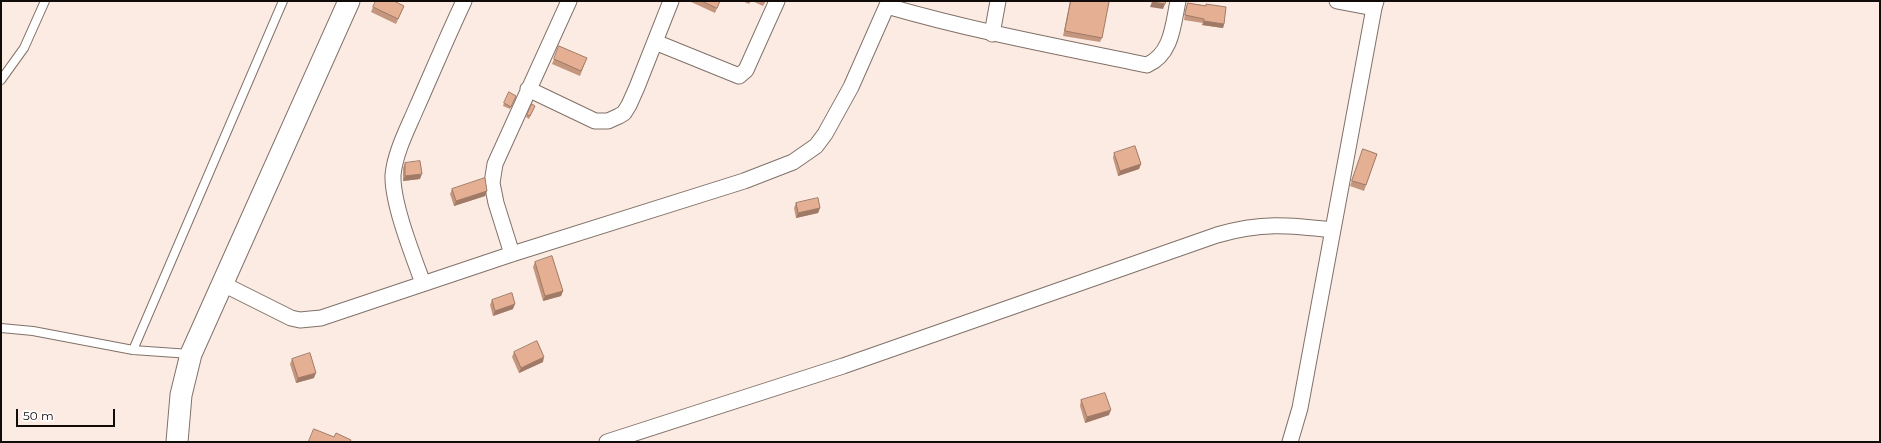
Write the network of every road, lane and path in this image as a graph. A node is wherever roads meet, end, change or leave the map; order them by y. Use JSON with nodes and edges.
{"nodes":[{"id":1,"x":44,"y":1,"type":"edge"},
{"id":2,"x":283,"y":1,"type":"edge"},
{"id":3,"x":349,"y":1,"type":"edge"},
{"id":4,"x":464,"y":1,"type":"edge"},
{"id":5,"x":568,"y":1,"type":"edge"},
{"id":6,"x":671,"y":1,"type":"edge"},
{"id":7,"x":777,"y":1,"type":"edge"},
{"id":8,"x":998,"y":1,"type":"edge"},
{"id":9,"x":1178,"y":1,"type":"edge"},
{"id":10,"x":1337,"y":1,"type":"edge"},
{"id":11,"x":888,"y":4,"type":"edge"},
{"id":12,"x":1375,"y":4,"type":"edge"},
{"id":13,"x":992,"y":34,"type":"junction"},
{"id":14,"x":655,"y":42,"type":"junction"},
{"id":15,"x":1,"y":80,"type":"edge"},
{"id":16,"x":528,"y":89,"type":"junction"},
{"id":17,"x":1333,"y":230,"type":"junction"},
{"id":18,"x":512,"y":254,"type":"junction"},
{"id":19,"x":223,"y":284,"type":"junction"},
{"id":20,"x":423,"y":284,"type":"junction"},
{"id":21,"x":1,"y":328,"type":"edge"},
{"id":22,"x":133,"y":350,"type":"junction"},
{"id":23,"x":191,"y":354,"type":"junction"},
{"id":24,"x":177,"y":442,"type":"edge"},
{"id":25,"x":607,"y":442,"type":"edge"},
{"id":26,"x":1290,"y":442,"type":"edge"}],
"edges":[{"from":1,"to":15,"type":"lane"},
{"from":2,"to":22,"type":"lane"},
{"from":3,"to":19,"type":"street"},
{"from":4,"to":20,"type":"street"},
{"from":5,"to":16,"type":"street"},
{"from":6,"to":14,"type":"street"},
{"from":7,"to":14,"type":"street"},
{"from":8,"to":13,"type":"street"},
{"from":9,"to":13,"type":"street"},
{"from":10,"to":12,"type":"street"},
{"from":11,"to":13,"type":"street"},
{"from":11,"to":18,"type":"street"},
{"from":12,"to":17,"type":"street"},
{"from":14,"to":16,"type":"street"},
{"from":16,"to":18,"type":"street"},
{"from":17,"to":25,"type":"street"},
{"from":17,"to":26,"type":"street"},
{"from":18,"to":20,"type":"street"},
{"from":19,"to":20,"type":"street"},
{"from":19,"to":23,"type":"street"},
{"from":21,"to":22,"type":"lane"},
{"from":22,"to":23,"type":"lane"},
{"from":23,"to":24,"type":"street"}]}
